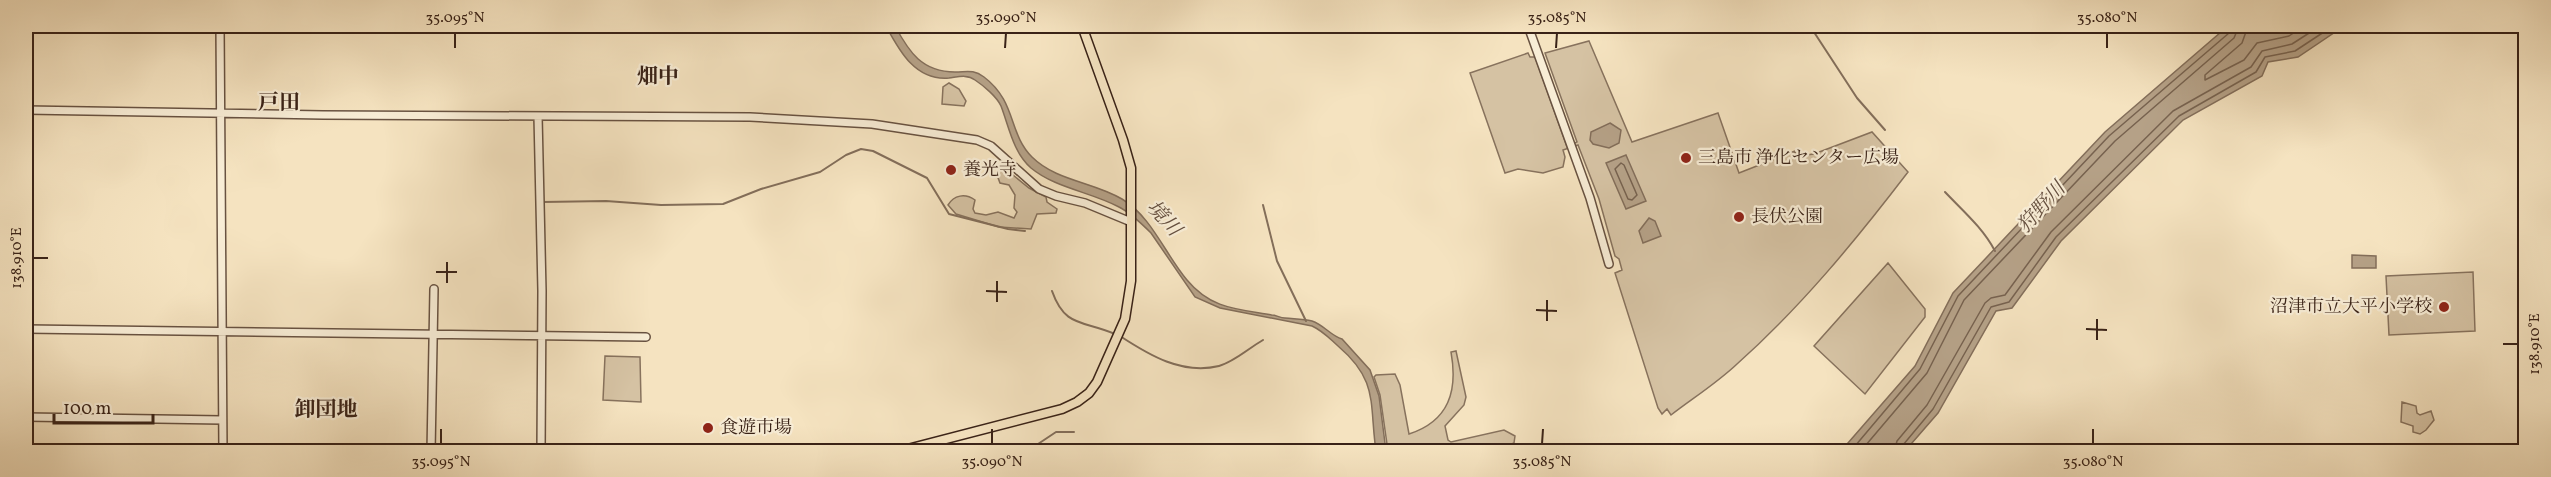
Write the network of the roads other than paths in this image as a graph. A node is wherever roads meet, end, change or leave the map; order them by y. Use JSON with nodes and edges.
{"nodes":[{"id":1,"x":220,"y":26,"type":"edge"},
{"id":2,"x":1082,"y":26,"type":"edge"},
{"id":3,"x":1528,"y":26,"type":"edge"},
{"id":4,"x":26,"y":110,"type":"edge"},
{"id":5,"x":220,"y":113,"type":"junction"},
{"id":6,"x":538,"y":116,"type":"junction"},
{"id":7,"x":1131,"y":220,"type":"junction"},
{"id":8,"x":1609,"y":264,"type":"dead end"},
{"id":9,"x":434,"y":289,"type":"dead end"},
{"id":10,"x":26,"y":330,"type":"edge"},
{"id":11,"x":223,"y":332,"type":"junction"},
{"id":12,"x":434,"y":336,"type":"junction"},
{"id":13,"x":542,"y":337,"type":"junction"},
{"id":14,"x":646,"y":337,"type":"dead end"},
{"id":15,"x":26,"y":417,"type":"edge"},
{"id":16,"x":222,"y":420,"type":"junction"},
{"id":17,"x":223,"y":452,"type":"edge"},
{"id":18,"x":431,"y":452,"type":"edge"},
{"id":19,"x":541,"y":452,"type":"edge"},
{"id":20,"x":896,"y":452,"type":"edge"}],
"edges":[{"from":1,"to":5,"type":"street"},
{"from":2,"to":7,"type":"main road"},
{"from":3,"to":8,"type":"street"},
{"from":4,"to":5,"type":"street"},
{"from":5,"to":6,"type":"street"},
{"from":5,"to":11,"type":"street"},
{"from":6,"to":7,"type":"street"},
{"from":6,"to":13,"type":"street"},
{"from":7,"to":20,"type":"main road"},
{"from":9,"to":12,"type":"street"},
{"from":10,"to":11,"type":"street"},
{"from":11,"to":12,"type":"street"},
{"from":11,"to":16,"type":"street"},
{"from":12,"to":13,"type":"street"},
{"from":12,"to":18,"type":"street"},
{"from":13,"to":14,"type":"street"},
{"from":13,"to":19,"type":"street"},
{"from":15,"to":16,"type":"street"},
{"from":16,"to":17,"type":"street"}]}
